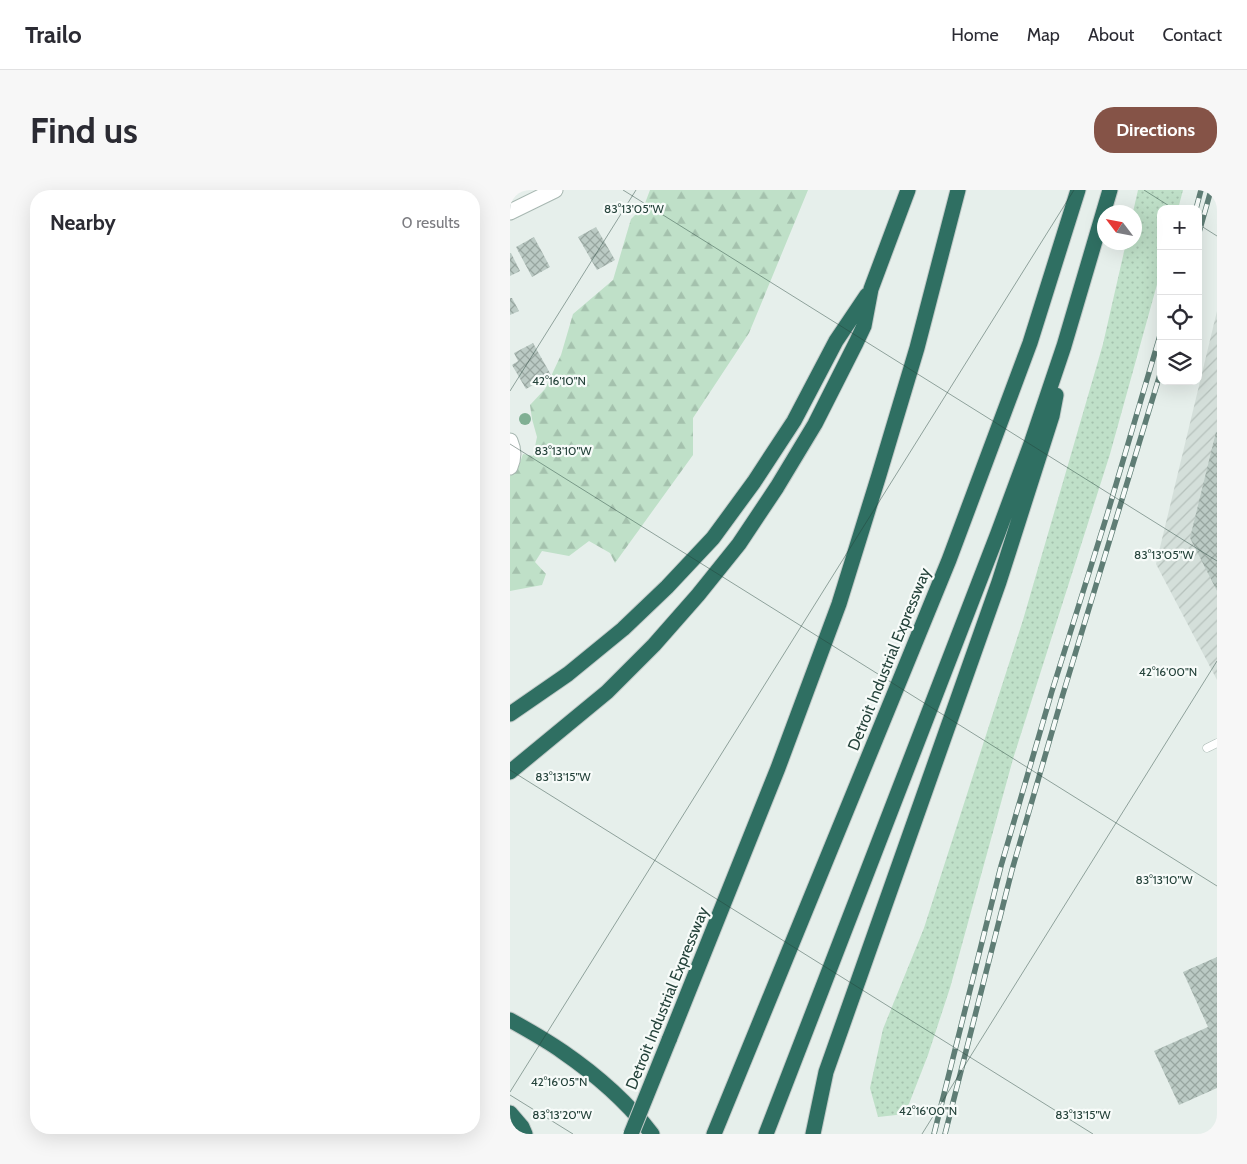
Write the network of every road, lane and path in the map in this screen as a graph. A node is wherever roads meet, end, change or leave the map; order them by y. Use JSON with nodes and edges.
{"nodes":[{"id":1,"x":555,"y":190,"type":"edge"},
{"id":2,"x":908,"y":190,"type":"edge"},
{"id":3,"x":958,"y":190,"type":"edge"},
{"id":4,"x":1078,"y":190,"type":"edge"},
{"id":5,"x":1110,"y":190,"type":"edge"},
{"id":6,"x":510,"y":212,"type":"edge"},
{"id":7,"x":870,"y":289,"type":"junction"},
{"id":8,"x":1064,"y":346,"type":"junction"},
{"id":9,"x":510,"y":441,"type":"edge"},
{"id":10,"x":511,"y":465,"type":"edge"},
{"id":11,"x":510,"y":714,"type":"edge"},
{"id":12,"x":1217,"y":743,"type":"edge"},
{"id":13,"x":1207,"y":748,"type":"dead end"},
{"id":14,"x":510,"y":772,"type":"edge"},
{"id":15,"x":510,"y":1020,"type":"edge"},
{"id":16,"x":510,"y":1113,"type":"edge"},
{"id":17,"x":525,"y":1134,"type":"edge"},
{"id":18,"x":631,"y":1134,"type":"edge"},
{"id":19,"x":652,"y":1134,"type":"edge"},
{"id":20,"x":714,"y":1134,"type":"edge"},
{"id":21,"x":766,"y":1134,"type":"edge"},
{"id":22,"x":813,"y":1134,"type":"edge"}],
"edges":[{"from":1,"to":6,"type":"street"},
{"from":2,"to":7,"type":"highway"},
{"from":3,"to":18,"type":"highway","name":"Detroit Industrial Expressway","bridge":true},
{"from":4,"to":20,"type":"highway","name":"Detroit Industrial Expressway"},
{"from":5,"to":8,"type":"highway"},
{"from":7,"to":11,"type":"highway"},
{"from":7,"to":14,"type":"highway"},
{"from":8,"to":21,"type":"highway"},
{"from":8,"to":22,"type":"highway"},
{"from":9,"to":10,"type":"street"},
{"from":12,"to":13,"type":"lane"},
{"from":15,"to":19,"type":"highway"},
{"from":16,"to":17,"type":"highway"}]}
